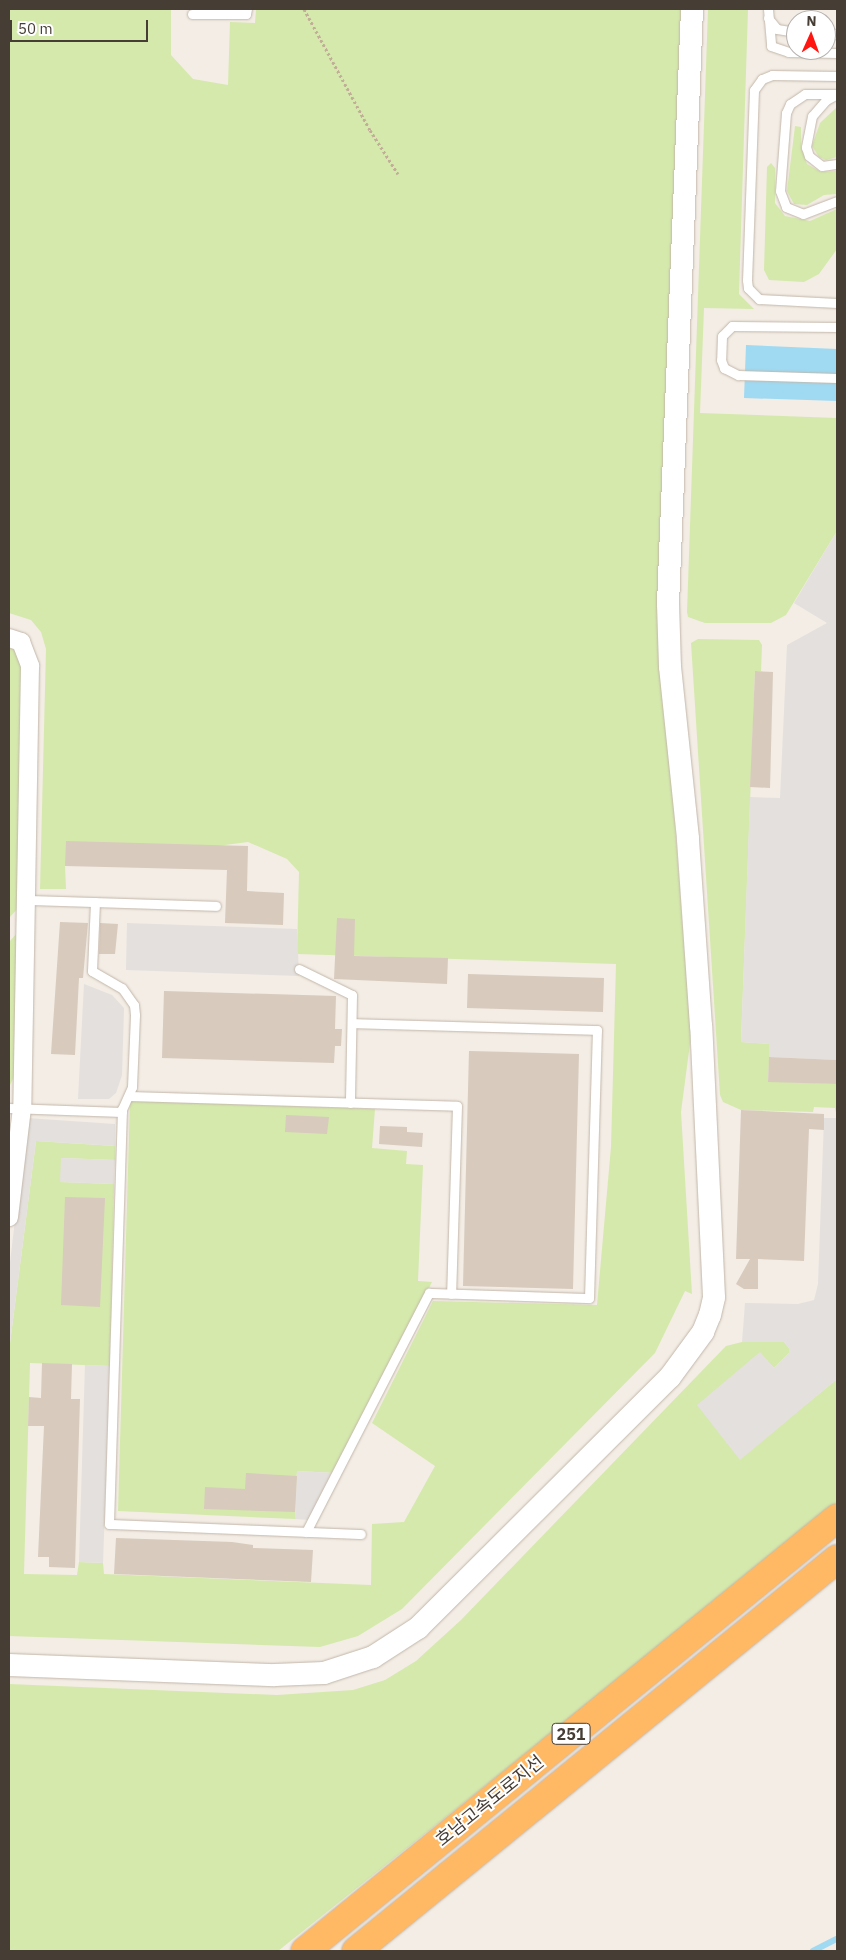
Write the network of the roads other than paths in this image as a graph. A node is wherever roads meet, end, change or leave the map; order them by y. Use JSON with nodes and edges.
{"nodes":[{"id":1,"x":247,"y":9,"type":"edge"},
{"id":2,"x":692,"y":9,"type":"edge"},
{"id":3,"x":768,"y":13,"type":"edge"},
{"id":4,"x":192,"y":14,"type":"dead end"},
{"id":5,"x":786,"y":30,"type":"edge"},
{"id":6,"x":837,"y":53,"type":"edge"},
{"id":7,"x":837,"y":76,"type":"edge"},
{"id":8,"x":837,"y":94,"type":"edge"},
{"id":9,"x":837,"y":164,"type":"edge"},
{"id":10,"x":837,"y":202,"type":"edge"},
{"id":11,"x":837,"y":303,"type":"edge"},
{"id":12,"x":837,"y":327,"type":"edge"},
{"id":13,"x":837,"y":378,"type":"edge"},
{"id":14,"x":9,"y":638,"type":"edge"},
{"id":15,"x":26,"y":900,"type":"junction"},
{"id":16,"x":95,"y":902,"type":"junction"},
{"id":17,"x":216,"y":906,"type":"dead end"},
{"id":18,"x":299,"y":969,"type":"dead end"},
{"id":19,"x":352,"y":1023,"type":"junction"},
{"id":20,"x":129,"y":1096,"type":"junction"},
{"id":21,"x":350,"y":1103,"type":"junction"},
{"id":22,"x":16,"y":1108,"type":"edge"},
{"id":23,"x":122,"y":1112,"type":"junction"},
{"id":24,"x":9,"y":1217,"type":"edge"},
{"id":25,"x":451,"y":1294,"type":"junction"},
{"id":26,"x":837,"y":1518,"type":"edge"},
{"id":27,"x":306,"y":1532,"type":"junction"},
{"id":28,"x":361,"y":1534,"type":"dead end"},
{"id":29,"x":837,"y":1559,"type":"edge"},
{"id":30,"x":9,"y":1665,"type":"edge"},
{"id":31,"x":305,"y":1951,"type":"edge"},
{"id":32,"x":356,"y":1951,"type":"edge"}],
"edges":[{"from":1,"to":4,"type":"lane"},
{"from":2,"to":30,"type":"street"},
{"from":3,"to":5,"type":"lane"},
{"from":3,"to":6,"type":"lane"},
{"from":7,"to":11,"type":"lane"},
{"from":8,"to":9,"type":"lane"},
{"from":8,"to":10,"type":"lane"},
{"from":12,"to":13,"type":"lane"},
{"from":14,"to":15,"type":"street"},
{"from":15,"to":16,"type":"lane"},
{"from":15,"to":22,"type":"street"},
{"from":16,"to":17,"type":"lane"},
{"from":16,"to":20,"type":"lane"},
{"from":18,"to":19,"type":"lane"},
{"from":19,"to":21,"type":"lane"},
{"from":19,"to":25,"type":"lane"},
{"from":20,"to":21,"type":"lane"},
{"from":20,"to":23,"type":"lane"},
{"from":21,"to":25,"type":"lane"},
{"from":22,"to":23,"type":"lane"},
{"from":22,"to":24,"type":"street"},
{"from":23,"to":27,"type":"lane"},
{"from":25,"to":27,"type":"lane"},
{"from":26,"to":31,"type":"highway","name":"호남고속도로지선","number":"251"},
{"from":27,"to":28,"type":"lane"},
{"from":29,"to":32,"type":"highway","name":"호남고속도로지선","number":"251"}]}
